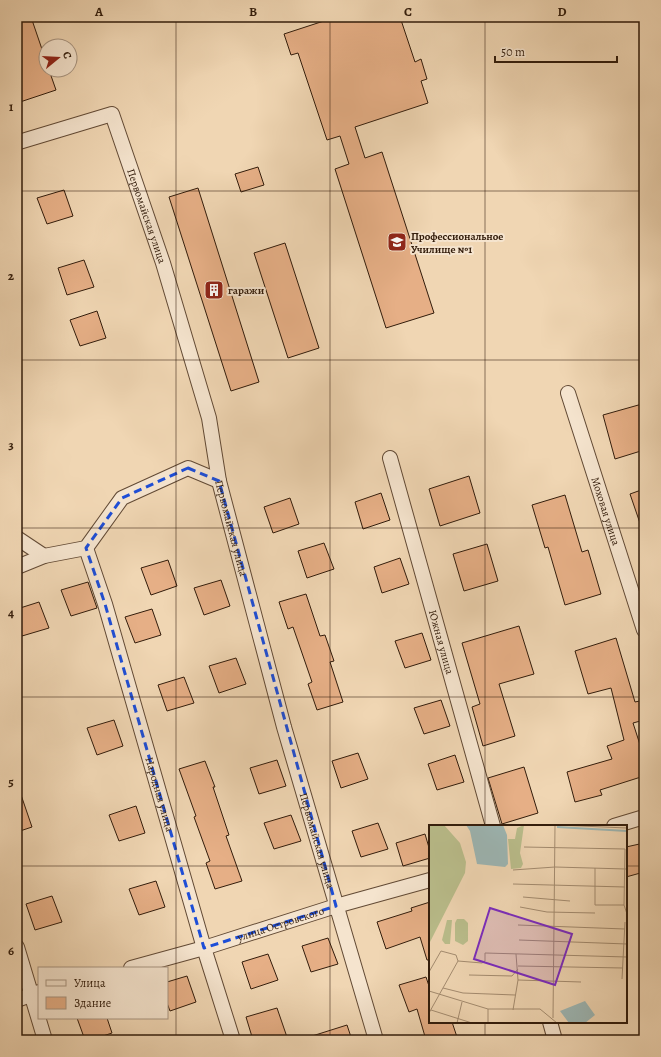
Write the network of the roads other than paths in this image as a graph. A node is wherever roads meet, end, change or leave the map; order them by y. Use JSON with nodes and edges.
{"nodes":[{"id":1,"x":17,"y":141,"type":"edge"},
{"id":2,"x":568,"y":393,"type":"dead end"},
{"id":3,"x":390,"y":458,"type":"dead end"},
{"id":4,"x":219,"y":481,"type":"junction"},
{"id":5,"x":17,"y":538,"type":"edge"},
{"id":6,"x":86,"y":548,"type":"junction"},
{"id":7,"x":44,"y":556,"type":"junction"},
{"id":8,"x":17,"y":567,"type":"edge"},
{"id":9,"x":644,"y":630,"type":"edge"},
{"id":10,"x":644,"y":817,"type":"edge"},
{"id":11,"x":493,"y":825,"type":"edge"},
{"id":12,"x":617,"y":825,"type":"edge"},
{"id":13,"x":429,"y":880,"type":"edge"},
{"id":14,"x":336,"y":906,"type":"junction"},
{"id":15,"x":17,"y":947,"type":"edge"},
{"id":16,"x":204,"y":948,"type":"junction"},
{"id":17,"x":134,"y":967,"type":"edge"},
{"id":18,"x":35,"y":993,"type":"edge"},
{"id":19,"x":17,"y":1000,"type":"edge"},
{"id":20,"x":38,"y":1007,"type":"edge"},
{"id":21,"x":41,"y":1019,"type":"edge"},
{"id":22,"x":550,"y":1023,"type":"edge"},
{"id":23,"x":45,"y":1040,"type":"edge"},
{"id":24,"x":233,"y":1040,"type":"edge"},
{"id":25,"x":376,"y":1040,"type":"edge"},
{"id":26,"x":555,"y":1040,"type":"edge"}],
"edges":[{"from":1,"to":4,"type":"street","name":"Первомайская улица"},
{"from":2,"to":9,"type":"street","name":"Моховая улица"},
{"from":3,"to":11,"type":"street","name":"Южная улица"},
{"from":4,"to":6,"type":"street"},
{"from":4,"to":14,"type":"street","name":"Первомайская улица"},
{"from":5,"to":7,"type":"street"},
{"from":6,"to":7,"type":"street"},
{"from":6,"to":16,"type":"street","name":"Народная улица"},
{"from":7,"to":8,"type":"street"},
{"from":10,"to":12,"type":"street"},
{"from":13,"to":14,"type":"street","name":"улица Островского"},
{"from":14,"to":16,"type":"street","name":"улица Островского"},
{"from":14,"to":25,"type":"street","name":"Первомайская улица"},
{"from":15,"to":18,"type":"street"},
{"from":16,"to":17,"type":"street","name":"улица Островского"},
{"from":16,"to":24,"type":"street","name":"Народная улица"},
{"from":18,"to":19,"type":"street"},
{"from":18,"to":20,"type":"street"},
{"from":21,"to":23,"type":"street"},
{"from":22,"to":26,"type":"street"}]}
